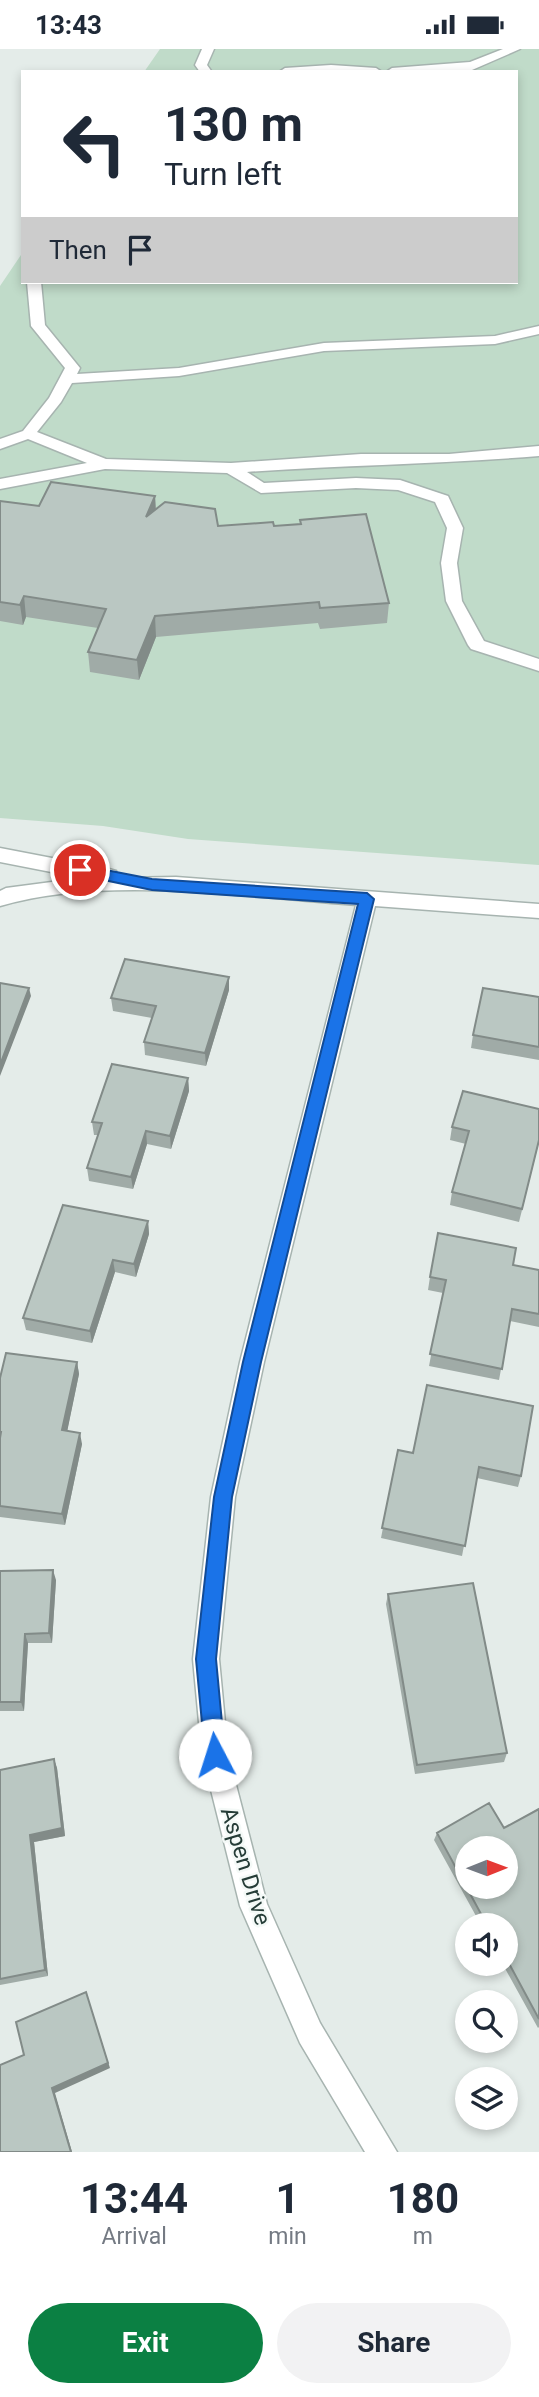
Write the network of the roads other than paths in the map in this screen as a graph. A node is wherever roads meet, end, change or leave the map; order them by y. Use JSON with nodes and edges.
{"nodes":[{"id":1,"x":208,"y":49,"type":"edge"},
{"id":2,"x":514,"y":49,"type":"edge"},
{"id":3,"x":205,"y":70,"type":"edge"},
{"id":4,"x":316,"y":70,"type":"edge"},
{"id":5,"x":346,"y":70,"type":"edge"},
{"id":6,"x":419,"y":70,"type":"edge"},
{"id":7,"x":34,"y":284,"type":"edge"},
{"id":8,"x":539,"y":330,"type":"edge"},
{"id":9,"x":67,"y":379,"type":"junction"},
{"id":10,"x":28,"y":434,"type":"junction"},
{"id":11,"x":0,"y":444,"type":"edge"},
{"id":12,"x":539,"y":451,"type":"edge"},
{"id":13,"x":105,"y":464,"type":"junction"},
{"id":14,"x":231,"y":468,"type":"junction"},
{"id":15,"x":0,"y":484,"type":"edge"},
{"id":16,"x":539,"y":664,"type":"edge"},
{"id":17,"x":0,"y":855,"type":"edge"},
{"id":18,"x":152,"y":884,"type":"junction"},
{"id":19,"x":0,"y":899,"type":"edge"},
{"id":20,"x":367,"y":899,"type":"junction"},
{"id":21,"x":539,"y":911,"type":"edge"},
{"id":22,"x":382,"y":2152,"type":"edge"}],
"edges":[{"from":1,"to":3,"type":"street"},
{"from":2,"to":6,"type":"street"},
{"from":4,"to":5,"type":"street"},
{"from":7,"to":9,"type":"street"},
{"from":8,"to":9,"type":"street"},
{"from":9,"to":10,"type":"street"},
{"from":10,"to":11,"type":"street"},
{"from":10,"to":13,"type":"street"},
{"from":12,"to":14,"type":"street"},
{"from":13,"to":14,"type":"street"},
{"from":13,"to":15,"type":"street"},
{"from":14,"to":16,"type":"street"},
{"from":17,"to":18,"type":"street"},
{"from":18,"to":19,"type":"street"},
{"from":18,"to":20,"type":"street"},
{"from":20,"to":21,"type":"street"},
{"from":20,"to":22,"type":"street","name":"Aspen Drive"}]}
